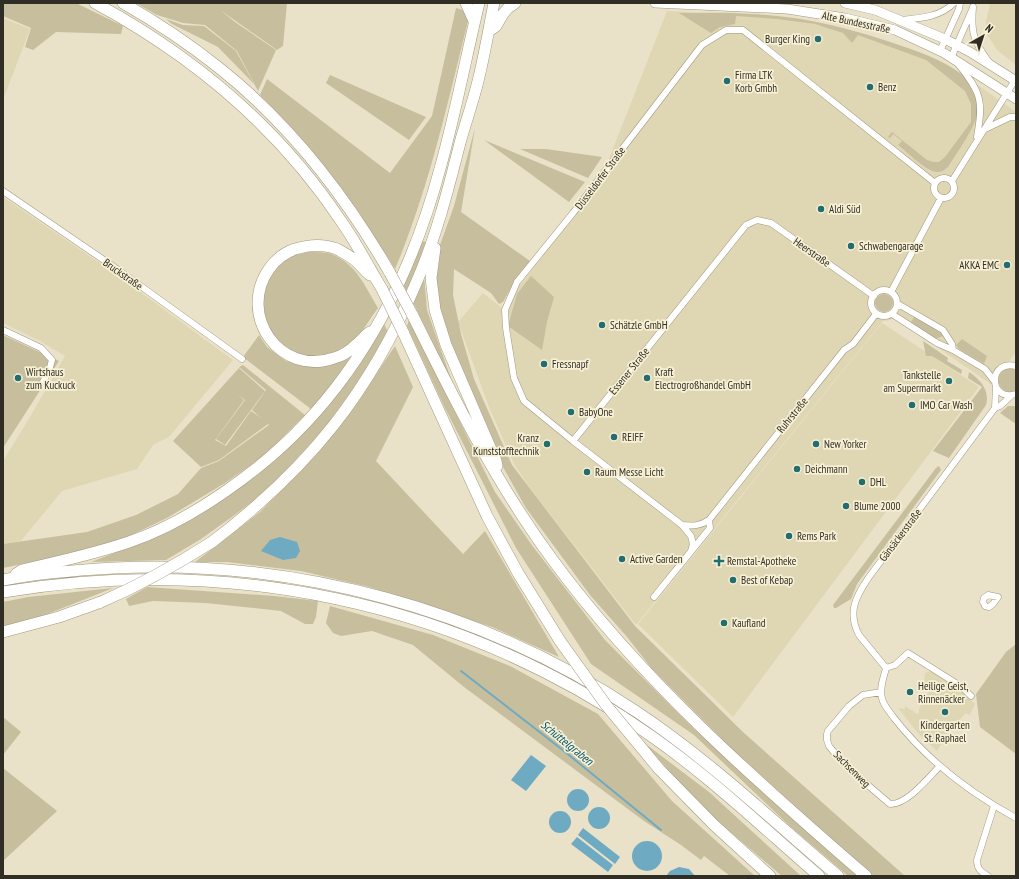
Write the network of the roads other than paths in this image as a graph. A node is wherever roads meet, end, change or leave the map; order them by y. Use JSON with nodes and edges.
{"nodes":[{"id":1,"x":96,"y":3,"type":"edge"},
{"id":2,"x":123,"y":3,"type":"edge"},
{"id":3,"x":466,"y":3,"type":"edge"},
{"id":4,"x":478,"y":3,"type":"edge"},
{"id":5,"x":494,"y":3,"type":"edge"},
{"id":6,"x":515,"y":3,"type":"edge"},
{"id":7,"x":655,"y":3,"type":"edge"},
{"id":8,"x":845,"y":3,"type":"edge"},
{"id":9,"x":954,"y":3,"type":"edge"},
{"id":10,"x":960,"y":3,"type":"edge"},
{"id":11,"x":974,"y":5,"type":"edge"},
{"id":12,"x":901,"y":20,"type":"junction"},
{"id":13,"x":474,"y":21,"type":"junction"},
{"id":14,"x":489,"y":31,"type":"junction"},
{"id":15,"x":945,"y":40,"type":"junction"},
{"id":16,"x":955,"y":44,"type":"junction"},
{"id":17,"x":940,"y":51,"type":"junction"},
{"id":18,"x":954,"y":60,"type":"junction"},
{"id":19,"x":991,"y":64,"type":"junction"},
{"id":20,"x":1016,"y":81,"type":"edge"},
{"id":21,"x":1007,"y":93,"type":"junction"},
{"id":22,"x":1016,"y":99,"type":"edge"},
{"id":23,"x":1016,"y":117,"type":"edge"},
{"id":24,"x":984,"y":130,"type":"junction"},
{"id":25,"x":976,"y":140,"type":"junction"},
{"id":26,"x":952,"y":181,"type":"junction"},
{"id":27,"x":935,"y":183,"type":"junction"},
{"id":28,"x":3,"y":191,"type":"edge"},
{"id":29,"x":941,"y":198,"type":"junction"},
{"id":30,"x":746,"y":225,"type":"joint"},
{"id":31,"x":436,"y":227,"type":"junction"},
{"id":32,"x":379,"y":284,"type":"junction"},
{"id":33,"x":891,"y":292,"type":"junction"},
{"id":34,"x":874,"y":296,"type":"junction"},
{"id":35,"x":898,"y":304,"type":"junction"},
{"id":36,"x":876,"y":314,"type":"junction"},
{"id":37,"x":892,"y":314,"type":"junction"},
{"id":38,"x":377,"y":327,"type":"junction"},
{"id":39,"x":3,"y":330,"type":"edge"},
{"id":40,"x":953,"y":350,"type":"junction"},
{"id":41,"x":242,"y":359,"type":"dead end"},
{"id":42,"x":1016,"y":360,"type":"edge"},
{"id":43,"x":1013,"y":366,"type":"edge"},
{"id":44,"x":1000,"y":368,"type":"junction"},
{"id":45,"x":985,"y":369,"type":"junction"},
{"id":46,"x":43,"y":382,"type":"dead end"},
{"id":47,"x":995,"y":384,"type":"junction"},
{"id":48,"x":1015,"y":395,"type":"edge"},
{"id":49,"x":995,"y":408,"type":"junction"},
{"id":50,"x":573,"y":441,"type":"junction"},
{"id":51,"x":498,"y":477,"type":"junction"},
{"id":52,"x":709,"y":520,"type":"junction"},
{"id":53,"x":682,"y":525,"type":"junction"},
{"id":54,"x":691,"y":551,"type":"junction"},
{"id":55,"x":5,"y":580,"type":"edge"},
{"id":56,"x":3,"y":592,"type":"edge"},
{"id":57,"x":654,"y":597,"type":"dead end"},
{"id":58,"x":3,"y":632,"type":"edge"},
{"id":59,"x":886,"y":668,"type":"junction"},
{"id":60,"x":881,"y":692,"type":"junction"},
{"id":61,"x":971,"y":696,"type":"dead end"},
{"id":62,"x":940,"y":766,"type":"junction"},
{"id":63,"x":994,"y":806,"type":"junction"},
{"id":64,"x":1016,"y":818,"type":"edge"},
{"id":65,"x":770,"y":876,"type":"edge"},
{"id":66,"x":819,"y":876,"type":"edge"},
{"id":67,"x":838,"y":876,"type":"edge"},
{"id":68,"x":866,"y":876,"type":"edge"},
{"id":69,"x":988,"y":876,"type":"edge"}],
"edges":[{"from":1,"to":32,"type":"highway"},
{"from":2,"to":51,"type":"highway","bridge":true},
{"from":3,"to":13,"type":"highway"},
{"from":4,"to":13,"type":"highway"},
{"from":5,"to":14,"type":"highway"},
{"from":6,"to":14,"type":"highway"},
{"from":7,"to":17,"type":"main road","name":"Alte Bundesstraße"},
{"from":8,"to":12,"type":"main road","name":"Alte Bundesstraße"},
{"from":9,"to":12,"type":"street"},
{"from":10,"to":15,"type":"street"},
{"from":11,"to":16,"type":"street"},
{"from":11,"to":19,"type":"street"},
{"from":12,"to":15,"type":"main road","name":"Alte Bundesstraße"},
{"from":13,"to":38,"type":"highway"},
{"from":14,"to":31,"type":"highway"},
{"from":15,"to":16,"type":"main road","name":"Alte Bundesstraße"},
{"from":15,"to":17,"type":"street"},
{"from":16,"to":18,"type":"street"},
{"from":16,"to":19,"type":"main road","name":"Alte Bundesstraße"},
{"from":17,"to":18,"type":"main road","name":"Alte Bundesstraße"},
{"from":18,"to":21,"type":"main road","name":"Alte Bundesstraße"},
{"from":18,"to":25,"type":"street"},
{"from":19,"to":20,"type":"main road","name":"Alte Bundesstraße"},
{"from":20,"to":21,"type":"street"},
{"from":21,"to":22,"type":"main road","name":"Alte Bundesstraße"},
{"from":21,"to":24,"type":"street"},
{"from":23,"to":24,"type":"street"},
{"from":24,"to":25,"type":"street"},
{"from":25,"to":26,"type":"street"},
{"from":26,"to":27,"type":"street"},
{"from":26,"to":29,"type":"street"},
{"from":27,"to":29,"type":"street"},
{"from":27,"to":50,"type":"street","name":"Düsseldorfer Straße"},
{"from":28,"to":41,"type":"street","name":"Bruckstraße"},
{"from":29,"to":33,"type":"street"},
{"from":30,"to":34,"type":"street","name":"Heerstraße"},
{"from":30,"to":50,"type":"street","name":"Essener Straße"},
{"from":31,"to":51,"type":"highway"},
{"from":31,"to":58,"type":"highway","bridge":true},
{"from":32,"to":38,"type":"highway"},
{"from":32,"to":65,"type":"highway","bridge":true},
{"from":33,"to":34,"type":"street"},
{"from":33,"to":35,"type":"street"},
{"from":34,"to":36,"type":"street"},
{"from":35,"to":37,"type":"street"},
{"from":35,"to":40,"type":"street"},
{"from":36,"to":37,"type":"street"},
{"from":36,"to":52,"type":"street","name":"Ruhrstraße"},
{"from":37,"to":40,"type":"street"},
{"from":38,"to":55,"type":"highway"},
{"from":39,"to":46,"type":"street"},
{"from":40,"to":45,"type":"street"},
{"from":42,"to":43,"type":"street"},
{"from":43,"to":44,"type":"street"},
{"from":44,"to":45,"type":"street"},
{"from":44,"to":47,"type":"street"},
{"from":45,"to":47,"type":"street"},
{"from":47,"to":48,"type":"street"},
{"from":47,"to":49,"type":"street"},
{"from":48,"to":49,"type":"street","name":"Gänsäckerstraße"},
{"from":49,"to":59,"type":"street","name":"Gänsäckerstraße"},
{"from":50,"to":53,"type":"street","name":"Düsseldorfer Straße"},
{"from":51,"to":68,"type":"highway"},
{"from":52,"to":53,"type":"street"},
{"from":52,"to":54,"type":"street","name":"Ruhrstraße"},
{"from":53,"to":54,"type":"street"},
{"from":54,"to":57,"type":"street","name":"Ruhrstraße"},
{"from":55,"to":67,"type":"highway"},
{"from":56,"to":66,"type":"highway"},
{"from":59,"to":60,"type":"street"},
{"from":59,"to":61,"type":"street"},
{"from":60,"to":62,"type":"street"},
{"from":60,"to":62,"type":"street","name":"Sachsenweg"},
{"from":62,"to":63,"type":"street"},
{"from":63,"to":64,"type":"street"},
{"from":63,"to":69,"type":"street"}]}
